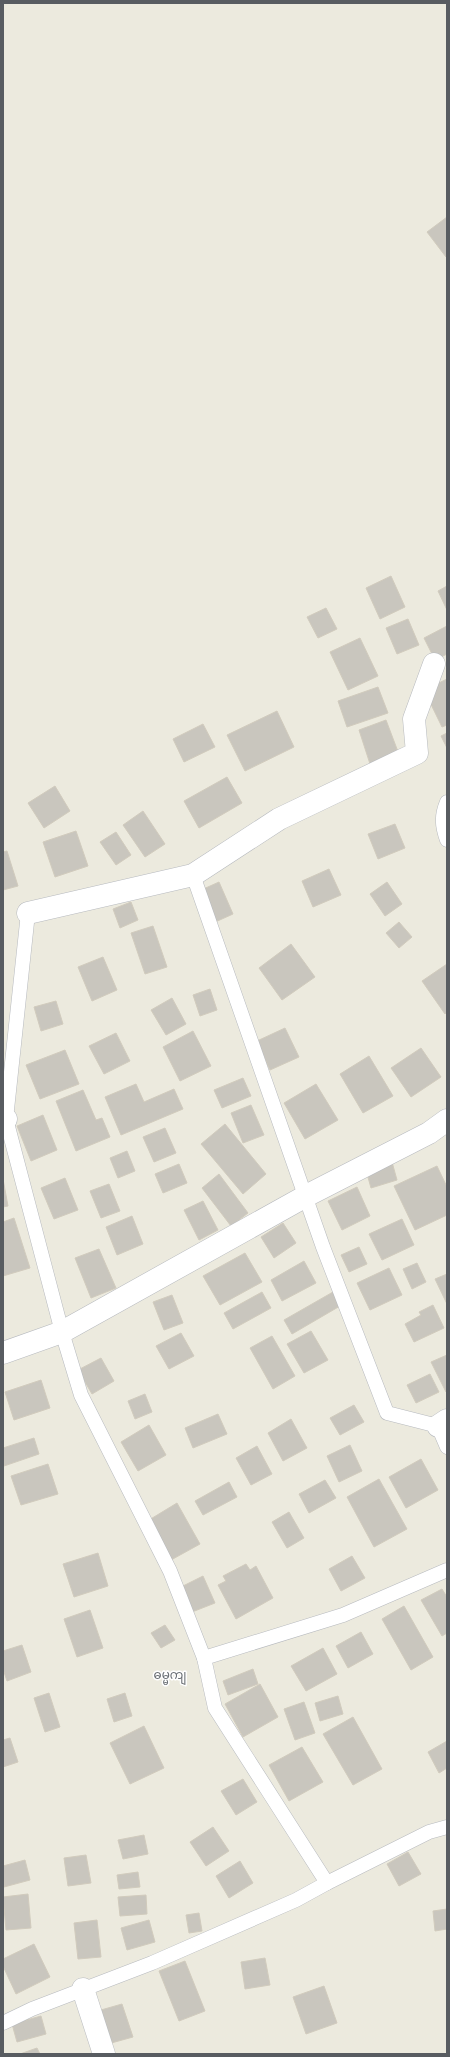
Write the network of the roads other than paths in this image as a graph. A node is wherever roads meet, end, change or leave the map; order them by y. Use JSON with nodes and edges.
{"nodes":[{"id":1,"x":434,"y":664,"type":"dead end"},
{"id":2,"x":447,"y":802,"type":"edge"},
{"id":3,"x":447,"y":840,"type":"edge"},
{"id":4,"x":193,"y":874,"type":"junction"},
{"id":5,"x":28,"y":913,"type":"joint"},
{"id":6,"x":5,"y":1120,"type":"edge"},
{"id":7,"x":447,"y":1120,"type":"edge"},
{"id":8,"x":306,"y":1196,"type":"junction"},
{"id":9,"x":62,"y":1332,"type":"junction"},
{"id":10,"x":3,"y":1354,"type":"edge"},
{"id":11,"x":443,"y":1423,"type":"edge"},
{"id":12,"x":447,"y":1447,"type":"edge"},
{"id":13,"x":447,"y":1570,"type":"edge"},
{"id":14,"x":204,"y":1658,"type":"junction"},
{"id":15,"x":447,"y":1827,"type":"edge"},
{"id":16,"x":327,"y":1882,"type":"junction"},
{"id":17,"x":83,"y":1989,"type":"junction"},
{"id":18,"x":3,"y":2023,"type":"edge"},
{"id":19,"x":104,"y":2054,"type":"edge"}],
"edges":[{"from":1,"to":4,"type":"street"},
{"from":2,"to":3,"type":"lane"},
{"from":4,"to":5,"type":"street"},
{"from":4,"to":8,"type":"lane"},
{"from":5,"to":6,"type":"lane"},
{"from":6,"to":9,"type":"lane"},
{"from":7,"to":8,"type":"street"},
{"from":8,"to":9,"type":"street"},
{"from":8,"to":11,"type":"lane"},
{"from":9,"to":10,"type":"street"},
{"from":9,"to":14,"type":"lane"},
{"from":11,"to":12,"type":"lane"},
{"from":13,"to":14,"type":"lane"},
{"from":14,"to":16,"type":"lane"},
{"from":15,"to":16,"type":"lane"},
{"from":16,"to":17,"type":"lane"},
{"from":17,"to":18,"type":"lane"},
{"from":17,"to":19,"type":"street"}]}
